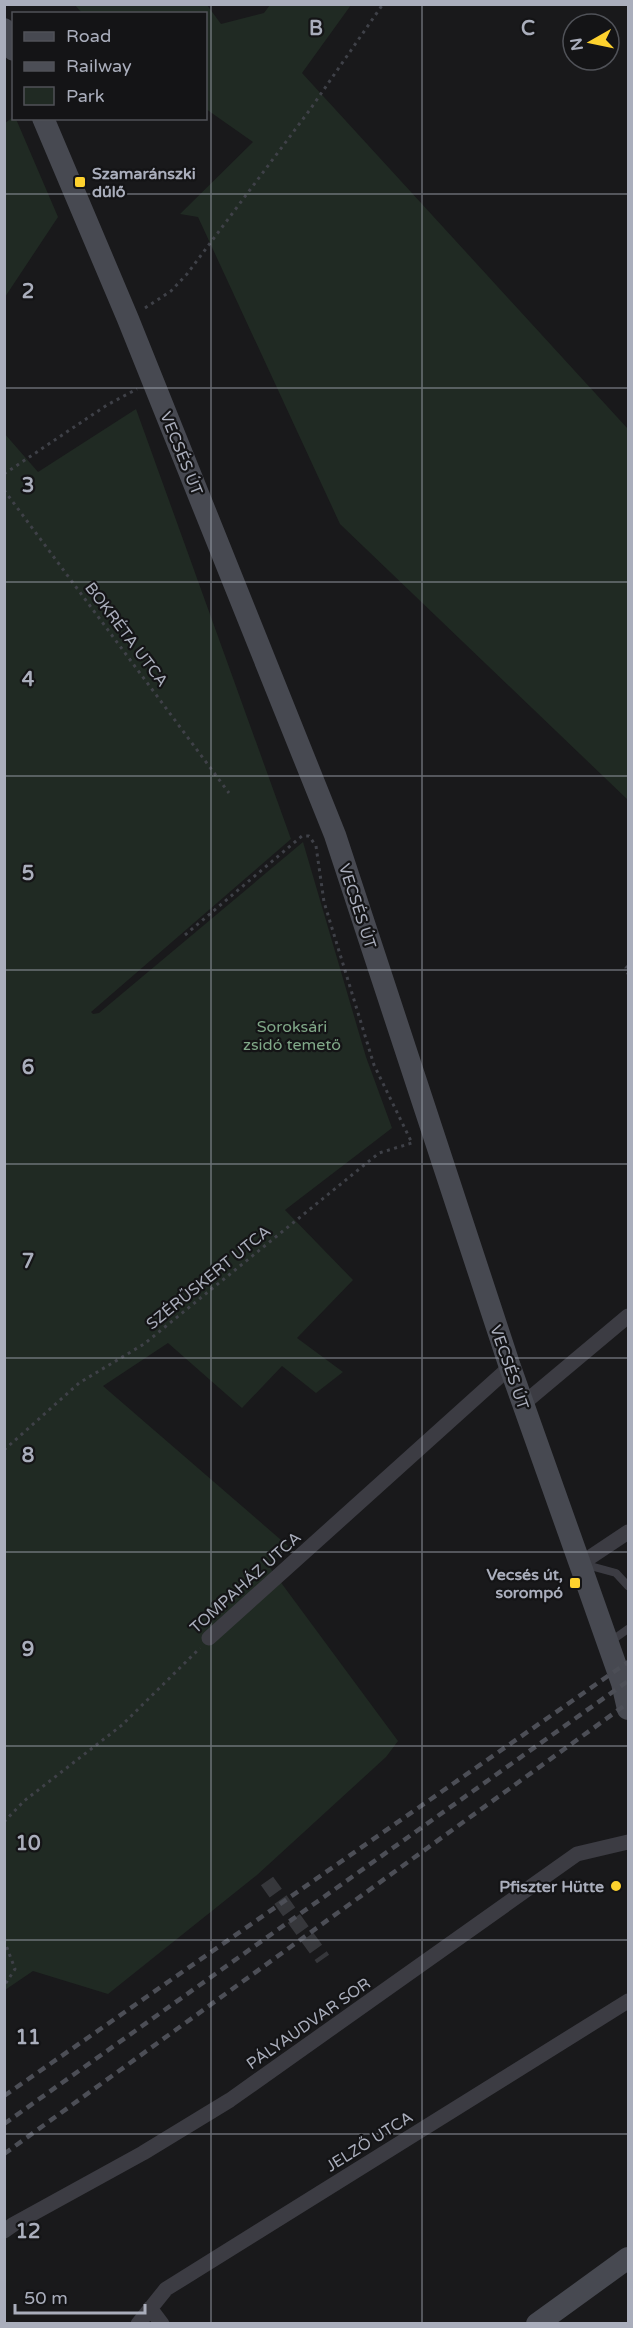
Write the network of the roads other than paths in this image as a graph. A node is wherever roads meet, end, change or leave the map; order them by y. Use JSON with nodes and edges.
{"nodes":[{"id":1,"x":4,"y":29,"type":"edge"},
{"id":2,"x":12,"y":46,"type":"edge"},
{"id":3,"x":44,"y":120,"type":"edge"},
{"id":4,"x":628,"y":1316,"type":"edge"},
{"id":5,"x":510,"y":1367,"type":"junction"},
{"id":6,"x":523,"y":1404,"type":"junction"},
{"id":7,"x":628,"y":1532,"type":"edge"},
{"id":8,"x":580,"y":1564,"type":"junction"},
{"id":9,"x":628,"y":1586,"type":"edge"},
{"id":10,"x":628,"y":1629,"type":"edge"},
{"id":11,"x":209,"y":1638,"type":"road end"},
{"id":12,"x":607,"y":1643,"type":"junction"},
{"id":13,"x":628,"y":1709,"type":"edge"},
{"id":14,"x":628,"y":1842,"type":"edge"},
{"id":15,"x":628,"y":2001,"type":"edge"},
{"id":16,"x":4,"y":2231,"type":"edge"},
{"id":17,"x":628,"y":2258,"type":"edge"},
{"id":18,"x":150,"y":2308,"type":"junction"},
{"id":19,"x":138,"y":2324,"type":"edge"},
{"id":20,"x":162,"y":2324,"type":"edge"},
{"id":21,"x":537,"y":2324,"type":"edge"}],
"edges":[{"from":1,"to":2,"type":"street"},
{"from":3,"to":5,"type":"street","name":"VECSÉS ÚT"},
{"from":4,"to":6,"type":"street"},
{"from":5,"to":6,"type":"street","name":"VECSÉS ÚT"},
{"from":5,"to":11,"type":"street","name":"TOMPAHÁZ UTCA"},
{"from":6,"to":8,"type":"street","name":"VECSÉS ÚT"},
{"from":7,"to":8,"type":"street"},
{"from":8,"to":9,"type":"lane"},
{"from":8,"to":12,"type":"street","name":"VECSÉS ÚT"},
{"from":10,"to":12,"type":"lane"},
{"from":12,"to":13,"type":"street","name":"VECSÉS ÚT"},
{"from":14,"to":16,"type":"street","name":"PÁLYAUDVAR SOR"},
{"from":15,"to":18,"type":"street","name":"JELZŐ UTCA"},
{"from":17,"to":21,"type":"street"},
{"from":18,"to":19,"type":"street","name":"JELZŐ UTCA"},
{"from":18,"to":20,"type":"street"}]}
